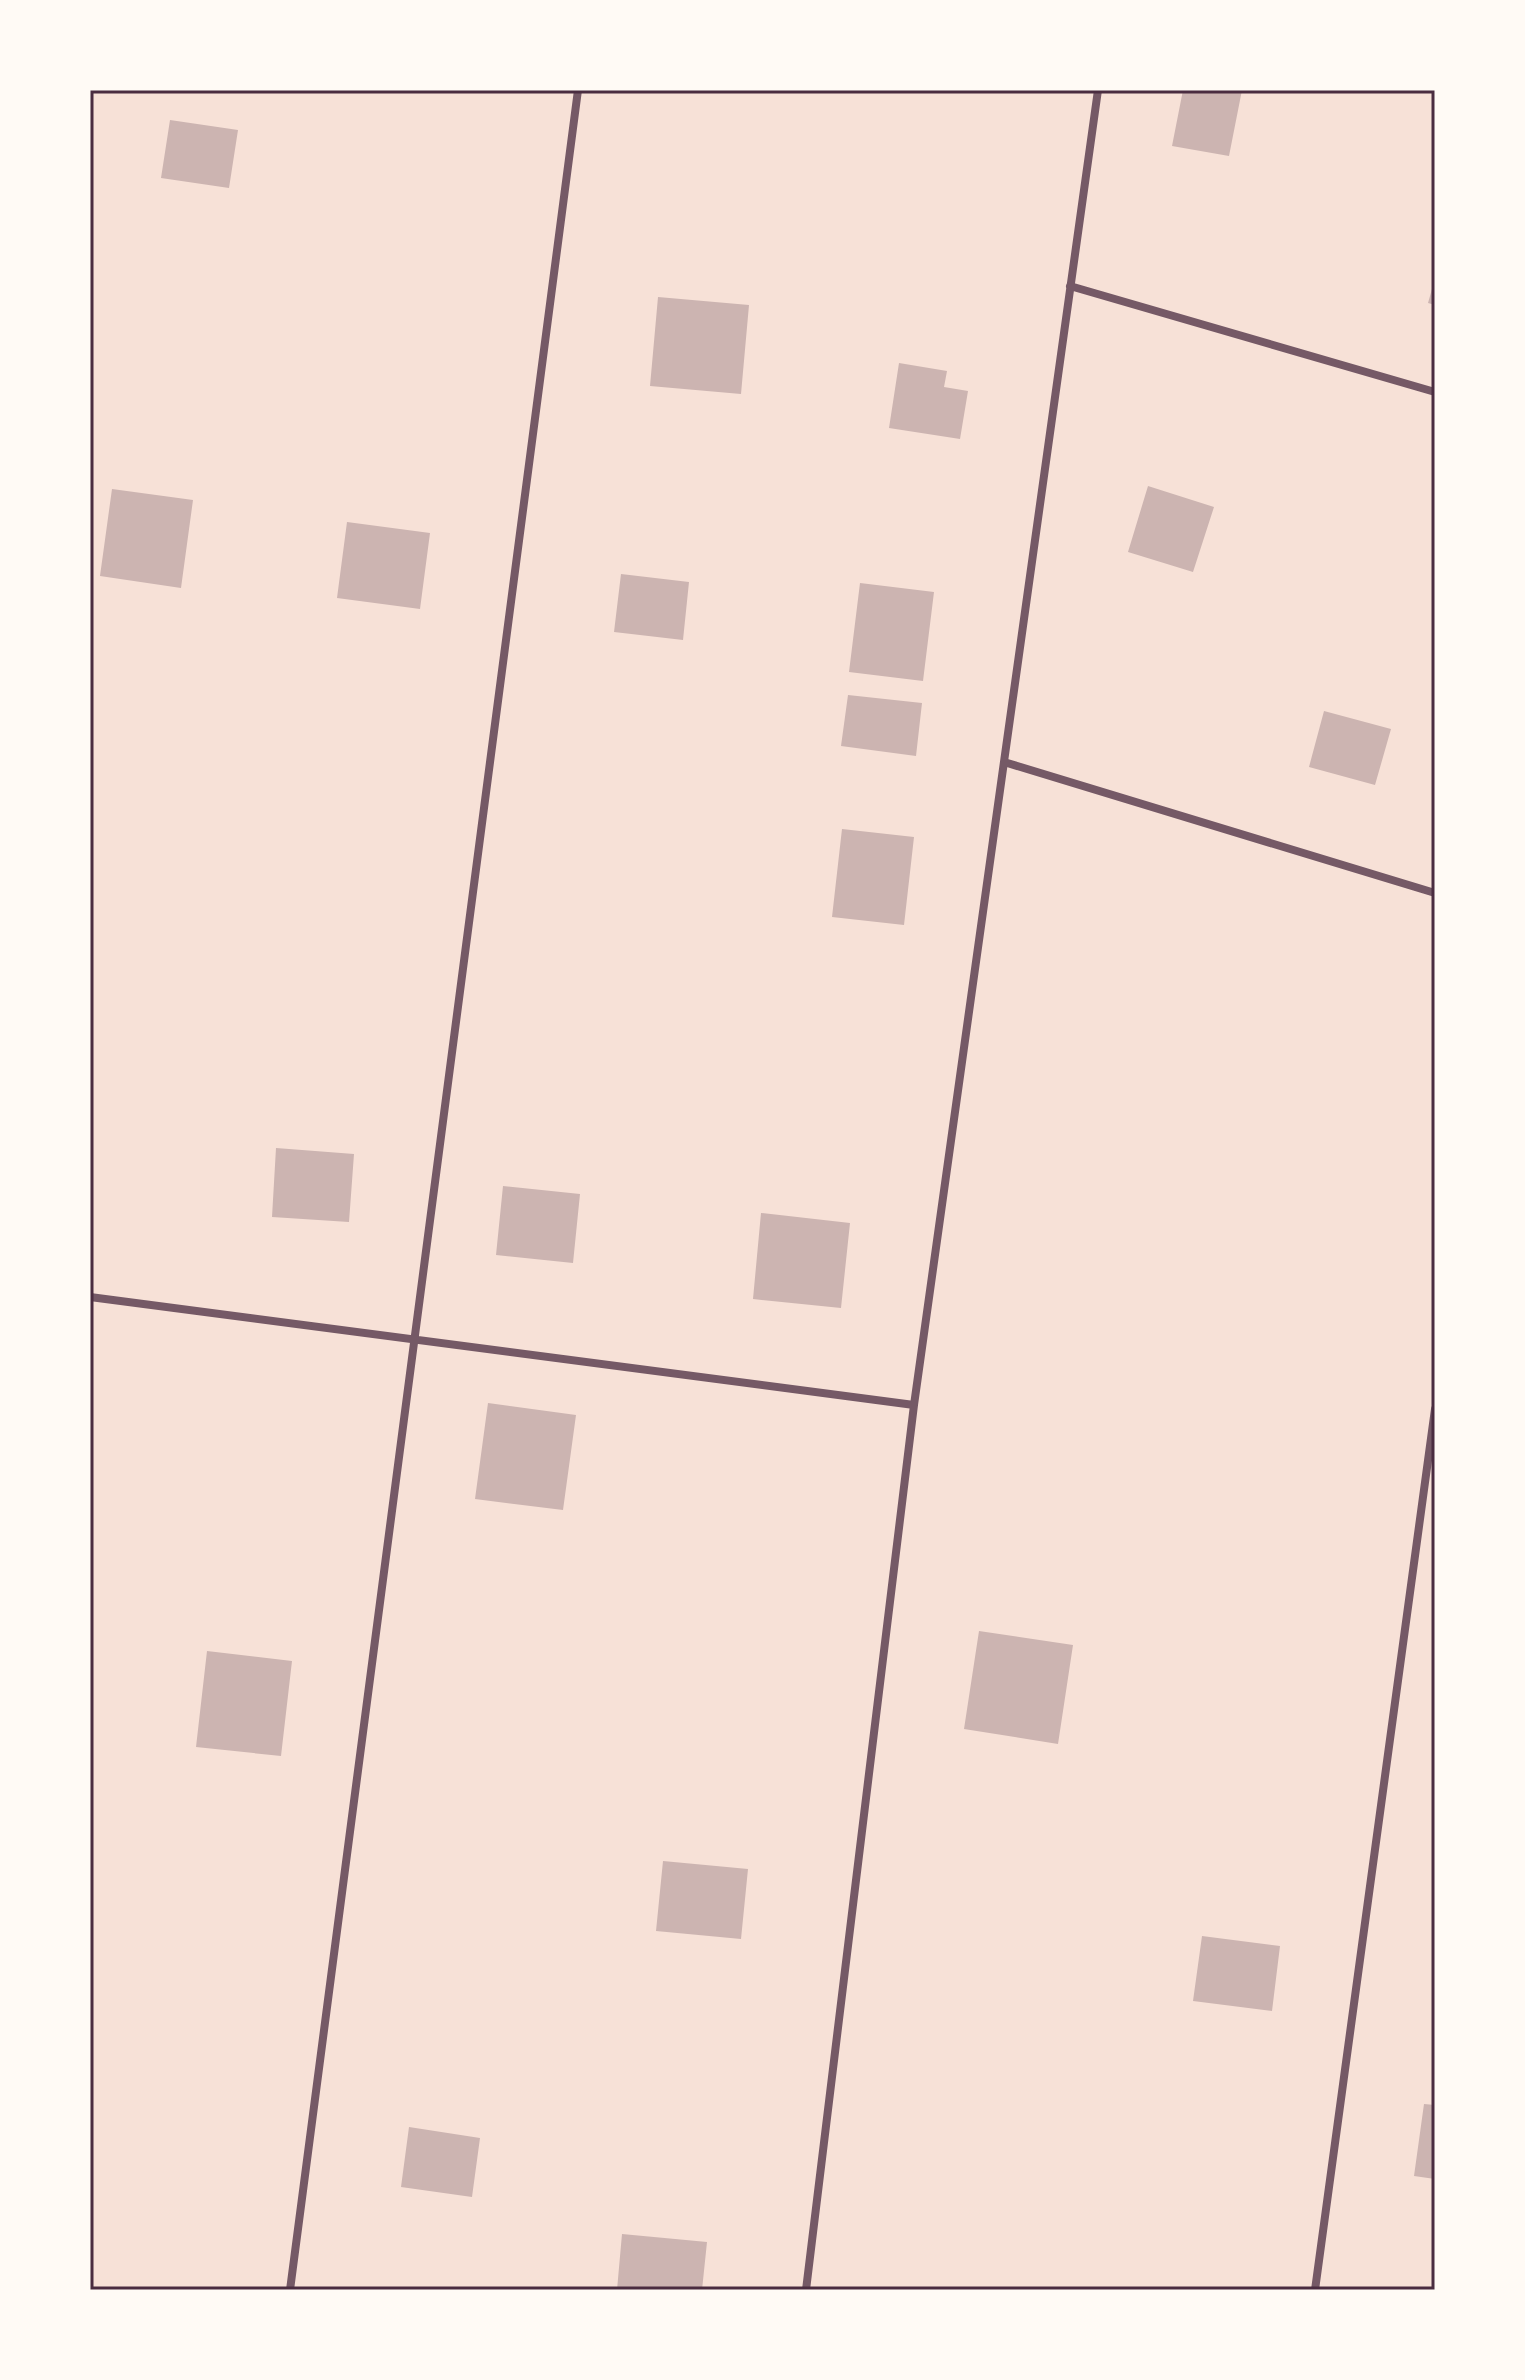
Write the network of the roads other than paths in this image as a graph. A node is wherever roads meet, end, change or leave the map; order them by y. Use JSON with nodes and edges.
{"nodes":[{"id":1,"x":578,"y":90,"type":"edge"},
{"id":2,"x":1098,"y":90,"type":"edge"},
{"id":3,"x":1070,"y":286,"type":"junction"},
{"id":4,"x":1435,"y":392,"type":"edge"},
{"id":5,"x":1004,"y":762,"type":"junction"},
{"id":6,"x":1435,"y":893,"type":"edge"},
{"id":7,"x":90,"y":1297,"type":"edge"},
{"id":8,"x":414,"y":1339,"type":"junction"},
{"id":9,"x":914,"y":1405,"type":"junction"},
{"id":10,"x":1435,"y":1409,"type":"edge"},
{"id":11,"x":290,"y":2290,"type":"edge"},
{"id":12,"x":806,"y":2290,"type":"edge"},
{"id":13,"x":1315,"y":2290,"type":"edge"}],
"edges":[{"from":1,"to":8,"type":"street"},
{"from":2,"to":3,"type":"street"},
{"from":3,"to":4,"type":"street"},
{"from":3,"to":5,"type":"street"},
{"from":5,"to":6,"type":"street"},
{"from":5,"to":9,"type":"street"},
{"from":7,"to":8,"type":"street"},
{"from":8,"to":9,"type":"street"},
{"from":8,"to":11,"type":"street"},
{"from":9,"to":12,"type":"street"},
{"from":10,"to":13,"type":"street"}]}
